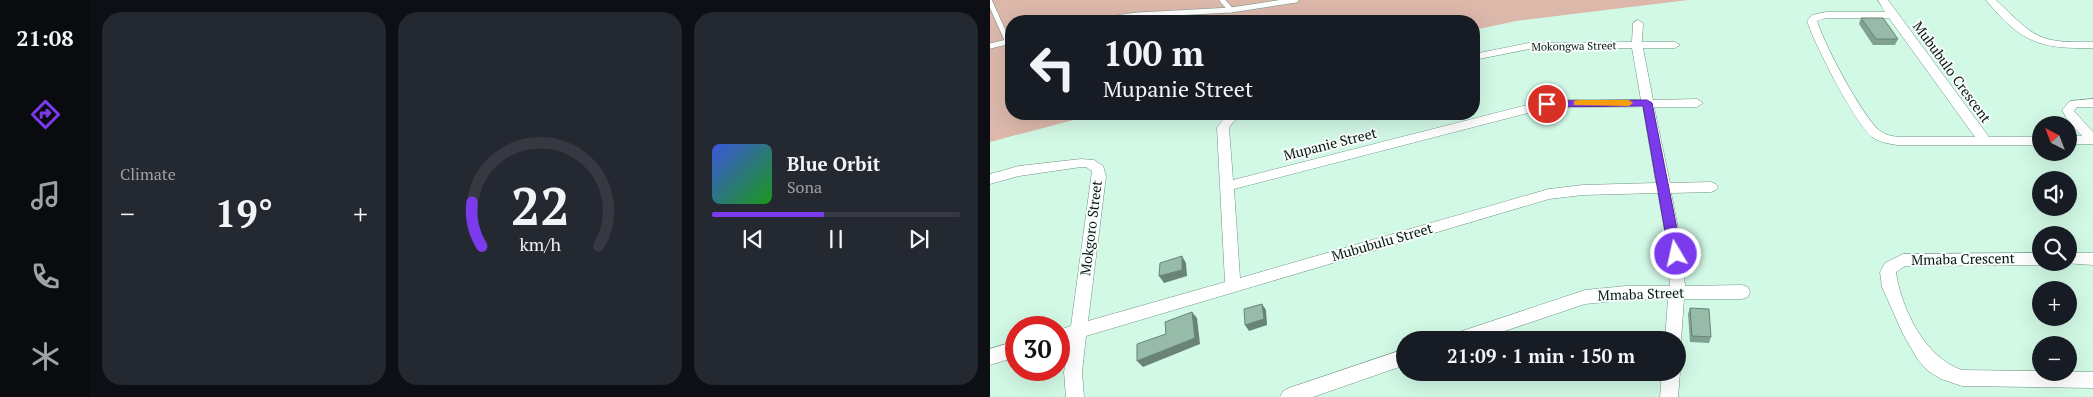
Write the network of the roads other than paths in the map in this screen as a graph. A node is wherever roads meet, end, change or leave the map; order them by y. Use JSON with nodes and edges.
{"nodes":[{"id":1,"x":1222,"y":0,"type":"edge"},
{"id":2,"x":1296,"y":0,"type":"edge"},
{"id":3,"x":1883,"y":0,"type":"edge"},
{"id":4,"x":1991,"y":0,"type":"edge"},
{"id":5,"x":990,"y":2,"type":"edge"},
{"id":6,"x":1231,"y":10,"type":"junction"},
{"id":7,"x":1136,"y":15,"type":"edge"},
{"id":8,"x":1892,"y":15,"type":"junction"},
{"id":9,"x":1638,"y":24,"type":"dead end"},
{"id":10,"x":1005,"y":34,"type":"edge"},
{"id":11,"x":1005,"y":43,"type":"edge"},
{"id":12,"x":1637,"y":45,"type":"junction"},
{"id":13,"x":1675,"y":45,"type":"dead end"},
{"id":14,"x":2093,"y":45,"type":"edge"},
{"id":15,"x":990,"y":46,"type":"edge"},
{"id":16,"x":1480,"y":56,"type":"edge"},
{"id":17,"x":1647,"y":103,"type":"junction"},
{"id":18,"x":1696,"y":103,"type":"dead end"},
{"id":19,"x":2093,"y":103,"type":"edge"},
{"id":20,"x":1229,"y":120,"type":"edge"},
{"id":21,"x":2032,"y":140,"type":"edge"},
{"id":22,"x":2078,"y":140,"type":"edge"},
{"id":23,"x":2093,"y":140,"type":"edge"},
{"id":24,"x":1985,"y":141,"type":"junction"},
{"id":25,"x":990,"y":179,"type":"edge"},
{"id":26,"x":1227,"y":186,"type":"junction"},
{"id":27,"x":1711,"y":187,"type":"dead end"},
{"id":28,"x":1664,"y":189,"type":"junction"},
{"id":29,"x":2032,"y":259,"type":"edge"},
{"id":30,"x":2077,"y":259,"type":"edge"},
{"id":31,"x":2093,"y":260,"type":"edge"},
{"id":32,"x":1234,"y":285,"type":"junction"},
{"id":33,"x":1742,"y":292,"type":"dead end"},
{"id":34,"x":1676,"y":293,"type":"junction"},
{"id":35,"x":1078,"y":331,"type":"junction"},
{"id":36,"x":1482,"y":331,"type":"edge"},
{"id":37,"x":1674,"y":331,"type":"edge"},
{"id":38,"x":1070,"y":334,"type":"edge"},
{"id":39,"x":1005,"y":353,"type":"edge"},
{"id":40,"x":990,"y":357,"type":"edge"},
{"id":41,"x":1396,"y":360,"type":"edge"},
{"id":42,"x":2093,"y":380,"type":"edge"},
{"id":43,"x":1670,"y":381,"type":"edge"},
{"id":44,"x":1075,"y":397,"type":"edge"},
{"id":45,"x":1290,"y":397,"type":"edge"},
{"id":46,"x":1669,"y":397,"type":"edge"}],
"edges":[{"from":1,"to":6,"type":"lane"},
{"from":2,"to":6,"type":"lane"},
{"from":3,"to":8,"type":"street"},
{"from":4,"to":14,"type":"street"},
{"from":5,"to":10,"type":"lane"},
{"from":6,"to":7,"type":"lane"},
{"from":8,"to":24,"type":"street","name":"Mububulo Crescent"},
{"from":8,"to":24,"type":"street","name":"Mububulo Crescent"},
{"from":9,"to":12,"type":"street"},
{"from":11,"to":15,"type":"lane"},
{"from":12,"to":13,"type":"street","name":"Mokongwa Street"},
{"from":12,"to":16,"type":"street","name":"Mokongwa Street"},
{"from":12,"to":17,"type":"street"},
{"from":17,"to":18,"type":"street","name":"Mupanie Street"},
{"from":17,"to":26,"type":"street","name":"Mupanie Street"},
{"from":17,"to":28,"type":"street"},
{"from":19,"to":23,"type":"street"},
{"from":20,"to":26,"type":"street"},
{"from":21,"to":24,"type":"street","name":"Mububulo Crescent"},
{"from":22,"to":23,"type":"street"},
{"from":25,"to":35,"type":"street","name":"Mokgoro Street"},
{"from":26,"to":32,"type":"street"},
{"from":27,"to":28,"type":"street","name":"Mububulu Street"},
{"from":28,"to":32,"type":"street","name":"Mububulu Street"},
{"from":28,"to":34,"type":"street"},
{"from":29,"to":42,"type":"street","name":"Mmaba Crescent"},
{"from":30,"to":31,"type":"street"},
{"from":32,"to":35,"type":"street","name":"Mububulu Street"},
{"from":33,"to":34,"type":"street","name":"Mmaba Street"},
{"from":34,"to":36,"type":"street","name":"Mmaba Street"},
{"from":34,"to":37,"type":"street"},
{"from":35,"to":38,"type":"street","name":"Mububulu Street"},
{"from":35,"to":44,"type":"street","name":"Mokgoro Street"},
{"from":39,"to":40,"type":"street"},
{"from":41,"to":45,"type":"street"},
{"from":43,"to":46,"type":"street"}]}
